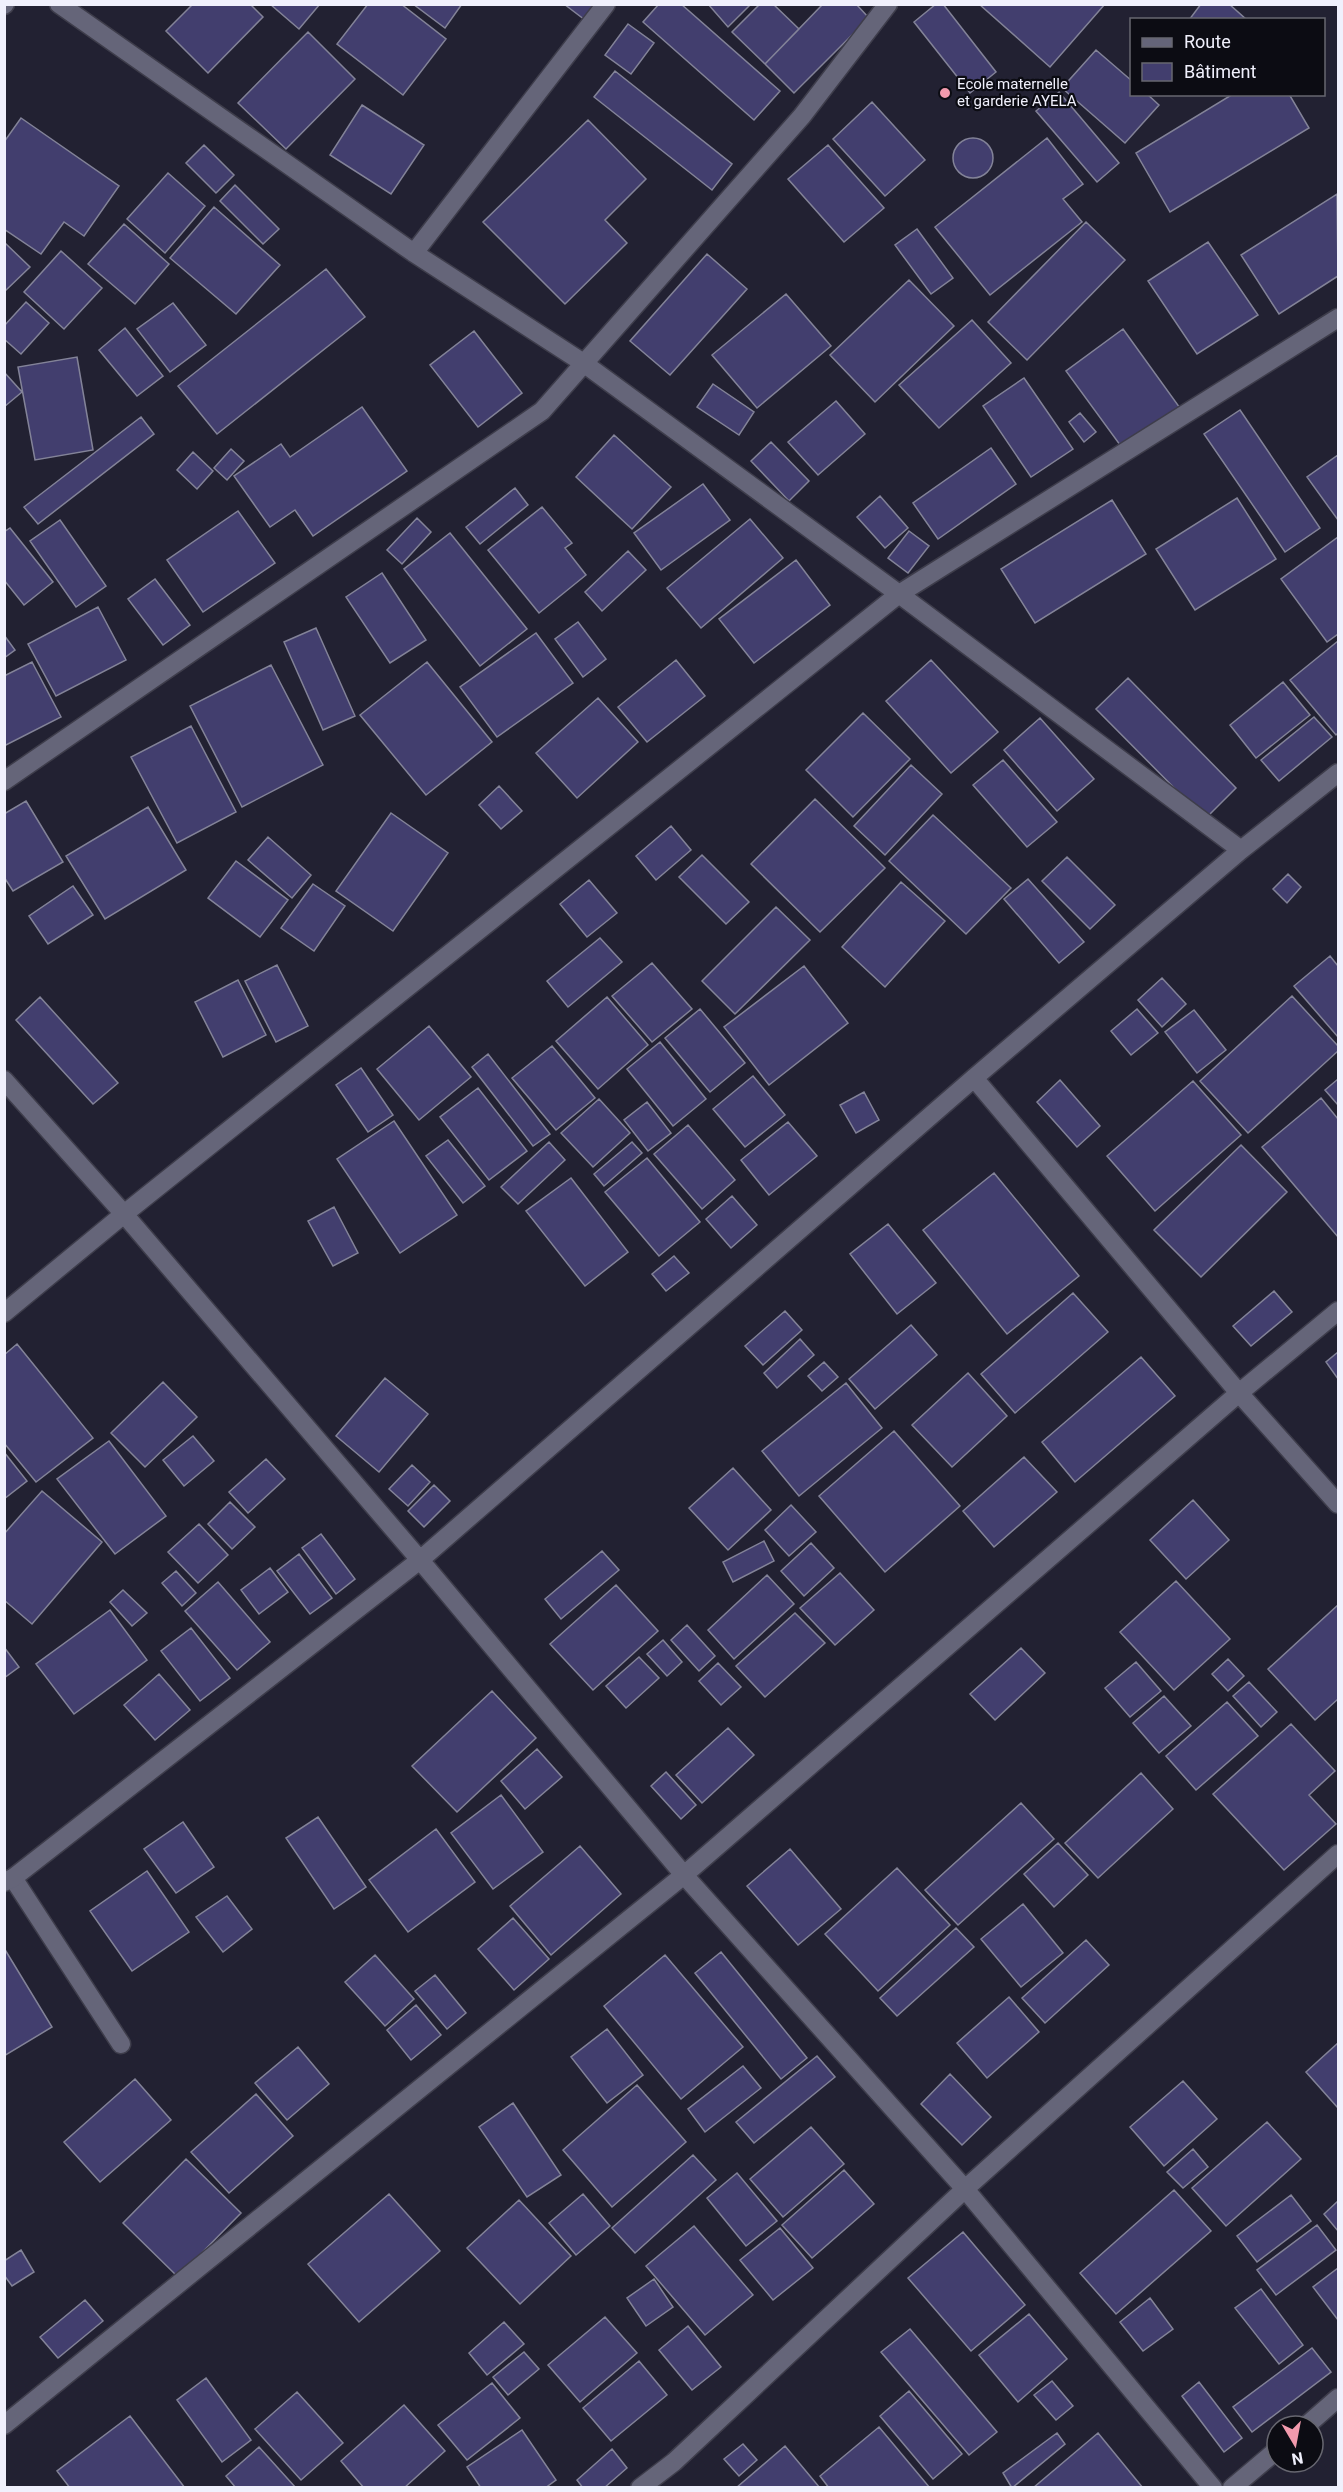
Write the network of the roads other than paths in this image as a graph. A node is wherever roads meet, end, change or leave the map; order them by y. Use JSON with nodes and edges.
{"nodes":[{"id":1,"x":59,"y":4,"type":"edge"},
{"id":2,"x":606,"y":4,"type":"edge"},
{"id":3,"x":888,"y":4,"type":"edge"},
{"id":4,"x":414,"y":253,"type":"junction"},
{"id":5,"x":1338,"y":318,"type":"edge"},
{"id":6,"x":582,"y":363,"type":"junction"},
{"id":7,"x":899,"y":594,"type":"junction"},
{"id":8,"x":1338,"y":773,"type":"edge"},
{"id":9,"x":4,"y":781,"type":"edge"},
{"id":10,"x":1241,"y":850,"type":"junction"},
{"id":11,"x":974,"y":1078,"type":"junction"},
{"id":12,"x":4,"y":1080,"type":"edge"},
{"id":13,"x":124,"y":1214,"type":"junction"},
{"id":14,"x":1338,"y":1311,"type":"edge"},
{"id":15,"x":4,"y":1313,"type":"edge"},
{"id":16,"x":1239,"y":1394,"type":"junction"},
{"id":17,"x":1338,"y":1504,"type":"edge"},
{"id":18,"x":420,"y":1560,"type":"junction"},
{"id":19,"x":1338,"y":1854,"type":"edge"},
{"id":20,"x":684,"y":1875,"type":"junction"},
{"id":21,"x":9,"y":1880,"type":"edge"},
{"id":22,"x":122,"y":2044,"type":"dead end"},
{"id":23,"x":965,"y":2189,"type":"junction"},
{"id":24,"x":1338,"y":2398,"type":"edge"},
{"id":25,"x":1320,"y":2414,"type":"edge"},
{"id":26,"x":4,"y":2425,"type":"edge"},
{"id":27,"x":1265,"y":2460,"type":"edge"},
{"id":28,"x":640,"y":2487,"type":"edge"},
{"id":29,"x":1213,"y":2487,"type":"edge"},
{"id":30,"x":1232,"y":2487,"type":"edge"}],
"edges":[{"from":1,"to":4,"type":"street"},
{"from":2,"to":4,"type":"street"},
{"from":3,"to":6,"type":"street"},
{"from":4,"to":6,"type":"street"},
{"from":5,"to":7,"type":"street"},
{"from":6,"to":7,"type":"street"},
{"from":6,"to":9,"type":"street"},
{"from":7,"to":10,"type":"street"},
{"from":7,"to":13,"type":"street"},
{"from":8,"to":10,"type":"street"},
{"from":10,"to":11,"type":"street"},
{"from":11,"to":16,"type":"street"},
{"from":11,"to":18,"type":"street"},
{"from":12,"to":13,"type":"street"},
{"from":13,"to":15,"type":"street"},
{"from":13,"to":18,"type":"street"},
{"from":14,"to":16,"type":"street"},
{"from":16,"to":17,"type":"street"},
{"from":16,"to":20,"type":"street"},
{"from":18,"to":20,"type":"street"},
{"from":18,"to":21,"type":"street"},
{"from":19,"to":23,"type":"street"},
{"from":20,"to":23,"type":"street"},
{"from":20,"to":26,"type":"street"},
{"from":21,"to":22,"type":"street"},
{"from":23,"to":28,"type":"street"},
{"from":23,"to":29,"type":"street"},
{"from":24,"to":25,"type":"street"},
{"from":27,"to":30,"type":"street"}]}
